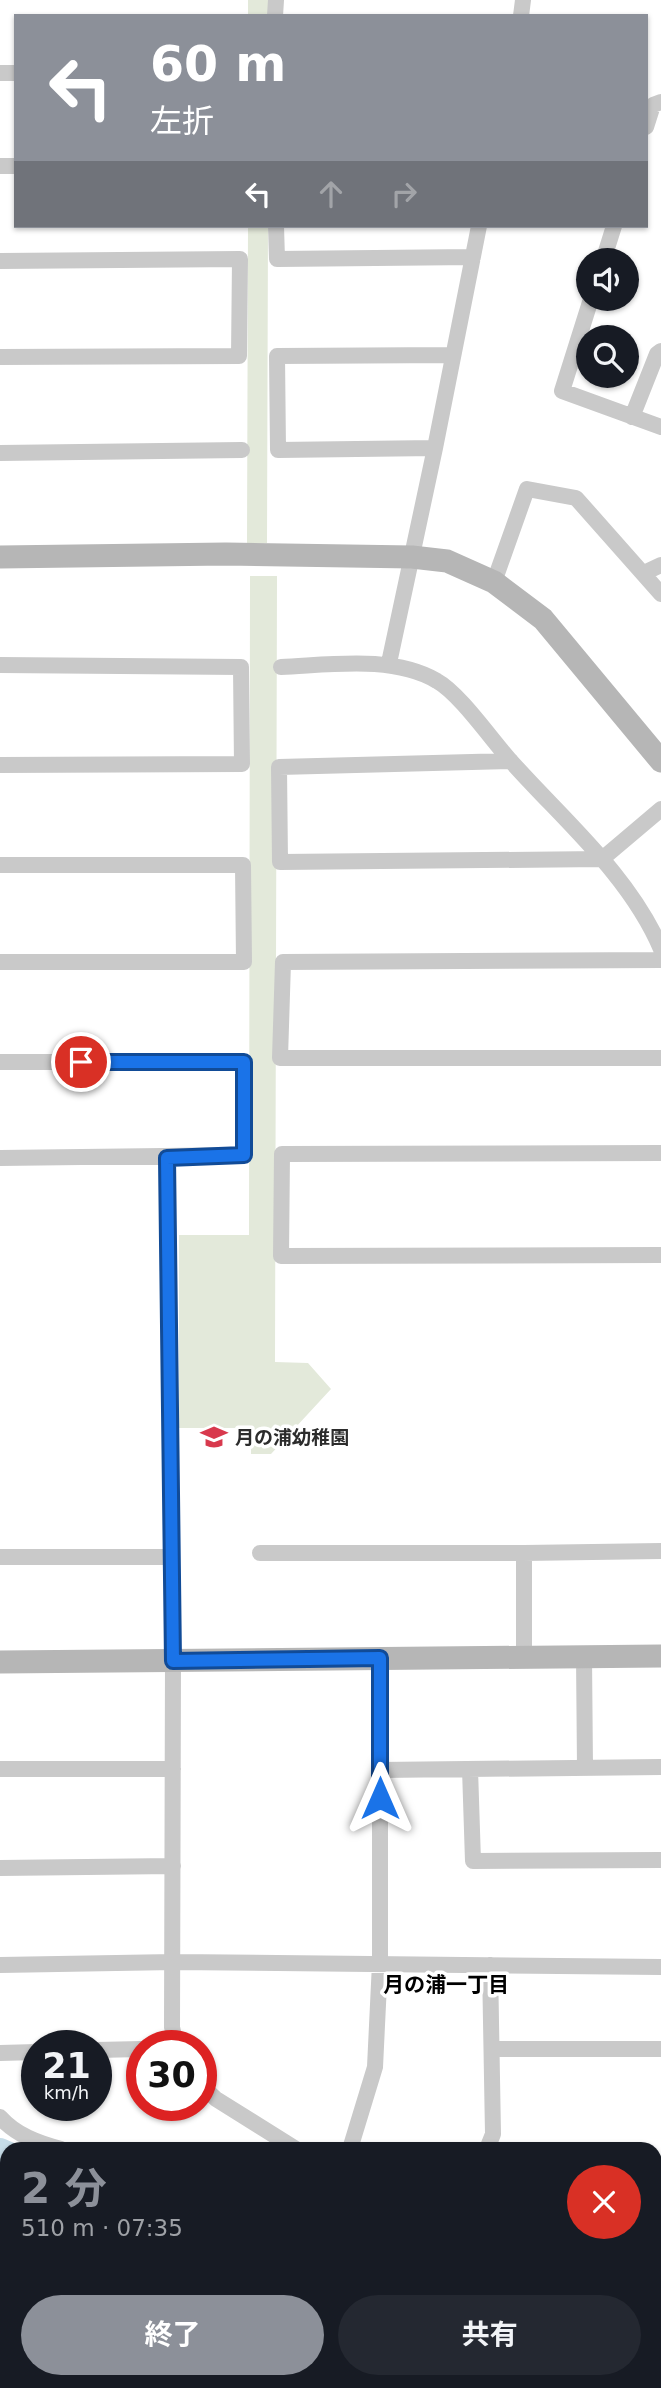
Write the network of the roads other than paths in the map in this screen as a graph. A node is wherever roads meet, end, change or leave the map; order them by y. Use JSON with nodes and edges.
{"nodes":[{"id":1,"x":661,"y":102,"type":"edge"},
{"id":2,"x":648,"y":121,"type":"edge"},
{"id":3,"x":276,"y":228,"type":"edge"},
{"id":4,"x":479,"y":228,"type":"edge"},
{"id":5,"x":613,"y":228,"type":"edge"},
{"id":6,"x":607,"y":248,"type":"edge"},
{"id":7,"x":473,"y":257,"type":"junction"},
{"id":8,"x":0,"y":261,"type":"edge"},
{"id":9,"x":587,"y":311,"type":"edge"},
{"id":10,"x":661,"y":351,"type":"edge"},
{"id":11,"x":453,"y":355,"type":"junction"},
{"id":12,"x":0,"y":357,"type":"edge"},
{"id":13,"x":632,"y":417,"type":"junction"},
{"id":14,"x":661,"y":427,"type":"edge"},
{"id":15,"x":435,"y":448,"type":"junction"},
{"id":16,"x":242,"y":450,"type":"dead end"},
{"id":17,"x":0,"y":453,"type":"edge"},
{"id":18,"x":0,"y":557,"type":"edge"},
{"id":19,"x":412,"y":557,"type":"junction"},
{"id":20,"x":661,"y":565,"type":"edge"},
{"id":21,"x":645,"y":573,"type":"junction"},
{"id":22,"x":494,"y":582,"type":"junction"},
{"id":23,"x":661,"y":594,"type":"edge"},
{"id":24,"x":389,"y":663,"type":"junction"},
{"id":25,"x":0,"y":665,"type":"edge"},
{"id":26,"x":281,"y":667,"type":"dead end"},
{"id":27,"x":511,"y":761,"type":"junction"},
{"id":28,"x":661,"y":761,"type":"edge"},
{"id":29,"x":0,"y":765,"type":"edge"},
{"id":30,"x":661,"y":809,"type":"edge"},
{"id":31,"x":602,"y":859,"type":"junction"},
{"id":32,"x":0,"y":865,"type":"edge"},
{"id":33,"x":661,"y":949,"type":"edge"},
{"id":34,"x":661,"y":960,"type":"edge"},
{"id":35,"x":0,"y":962,"type":"edge"},
{"id":36,"x":661,"y":1058,"type":"edge"},
{"id":37,"x":0,"y":1062,"type":"edge"},
{"id":38,"x":661,"y":1153,"type":"edge"},
{"id":39,"x":0,"y":1158,"type":"edge"},
{"id":40,"x":167,"y":1158,"type":"junction"},
{"id":41,"x":661,"y":1255,"type":"edge"},
{"id":42,"x":661,"y":1551,"type":"edge"},
{"id":43,"x":260,"y":1553,"type":"dead end"},
{"id":44,"x":524,"y":1553,"type":"junction"},
{"id":45,"x":0,"y":1557,"type":"edge"},
{"id":46,"x":172,"y":1557,"type":"junction"},
{"id":47,"x":524,"y":1656,"type":"junction"},
{"id":48,"x":584,"y":1656,"type":"junction"},
{"id":49,"x":661,"y":1656,"type":"edge"},
{"id":50,"x":380,"y":1658,"type":"junction"},
{"id":51,"x":173,"y":1661,"type":"junction"},
{"id":52,"x":0,"y":1662,"type":"edge"},
{"id":53,"x":661,"y":1767,"type":"edge"},
{"id":54,"x":585,"y":1768,"type":"junction"},
{"id":55,"x":0,"y":1769,"type":"edge"},
{"id":56,"x":173,"y":1769,"type":"junction"},
{"id":57,"x":470,"y":1769,"type":"junction"},
{"id":58,"x":380,"y":1770,"type":"junction"},
{"id":59,"x":661,"y":1860,"type":"edge"},
{"id":60,"x":173,"y":1866,"type":"junction"},
{"id":61,"x":0,"y":1868,"type":"edge"},
{"id":62,"x":174,"y":1962,"type":"junction"},
{"id":63,"x":380,"y":1963,"type":"junction"},
{"id":64,"x":0,"y":1965,"type":"edge"},
{"id":65,"x":489,"y":1965,"type":"junction"},
{"id":66,"x":661,"y":1967,"type":"edge"},
{"id":67,"x":173,"y":2030,"type":"edge"},
{"id":68,"x":493,"y":2049,"type":"junction"},
{"id":69,"x":661,"y":2049,"type":"edge"},
{"id":70,"x":21,"y":2052,"type":"edge"},
{"id":71,"x":0,"y":2053,"type":"edge"},
{"id":72,"x":217,"y":2100,"type":"edge"},
{"id":73,"x":0,"y":2117,"type":"edge"},
{"id":74,"x":34,"y":2142,"type":"edge"},
{"id":75,"x":285,"y":2142,"type":"edge"},
{"id":76,"x":352,"y":2142,"type":"edge"},
{"id":77,"x":490,"y":2142,"type":"edge"}],
"edges":[{"from":1,"to":2,"type":"street"},
{"from":3,"to":7,"type":"street"},
{"from":4,"to":7,"type":"street"},
{"from":5,"to":6,"type":"street"},
{"from":7,"to":11,"type":"street"},
{"from":8,"to":12,"type":"street"},
{"from":9,"to":13,"type":"street"},
{"from":10,"to":13,"type":"street"},
{"from":11,"to":15,"type":"street"},
{"from":11,"to":15,"type":"street"},
{"from":13,"to":14,"type":"street"},
{"from":15,"to":19,"type":"street"},
{"from":16,"to":17,"type":"street"},
{"from":18,"to":19,"type":"street"},
{"from":19,"to":22,"type":"street"},
{"from":19,"to":24,"type":"street"},
{"from":20,"to":21,"type":"street"},
{"from":21,"to":22,"type":"street"},
{"from":21,"to":23,"type":"street"},
{"from":22,"to":28,"type":"street"},
{"from":24,"to":26,"type":"street"},
{"from":24,"to":27,"type":"street"},
{"from":25,"to":29,"type":"street"},
{"from":27,"to":31,"type":"street"},
{"from":27,"to":31,"type":"street"},
{"from":30,"to":31,"type":"street"},
{"from":31,"to":33,"type":"street"},
{"from":32,"to":35,"type":"street"},
{"from":34,"to":36,"type":"street"},
{"from":37,"to":40,"type":"street"},
{"from":38,"to":41,"type":"street"},
{"from":39,"to":40,"type":"street"},
{"from":40,"to":46,"type":"street"},
{"from":42,"to":44,"type":"street"},
{"from":43,"to":44,"type":"street"},
{"from":44,"to":47,"type":"street"},
{"from":45,"to":46,"type":"street"},
{"from":46,"to":51,"type":"street"},
{"from":47,"to":48,"type":"street"},
{"from":47,"to":50,"type":"street"},
{"from":48,"to":49,"type":"street"},
{"from":48,"to":54,"type":"street"},
{"from":50,"to":51,"type":"street"},
{"from":50,"to":58,"type":"street"},
{"from":51,"to":52,"type":"street"},
{"from":51,"to":56,"type":"street"},
{"from":53,"to":54,"type":"street"},
{"from":54,"to":57,"type":"street"},
{"from":55,"to":56,"type":"street"},
{"from":56,"to":60,"type":"street"},
{"from":57,"to":58,"type":"street"},
{"from":57,"to":59,"type":"street"},
{"from":58,"to":63,"type":"street"},
{"from":60,"to":61,"type":"street"},
{"from":60,"to":62,"type":"street"},
{"from":62,"to":63,"type":"street"},
{"from":62,"to":64,"type":"street"},
{"from":62,"to":67,"type":"street"},
{"from":63,"to":65,"type":"street"},
{"from":63,"to":76,"type":"street"},
{"from":65,"to":66,"type":"street"},
{"from":65,"to":68,"type":"street"},
{"from":68,"to":69,"type":"street"},
{"from":68,"to":77,"type":"street"},
{"from":70,"to":71,"type":"street"},
{"from":72,"to":75,"type":"street"},
{"from":73,"to":74,"type":"street"}]}
